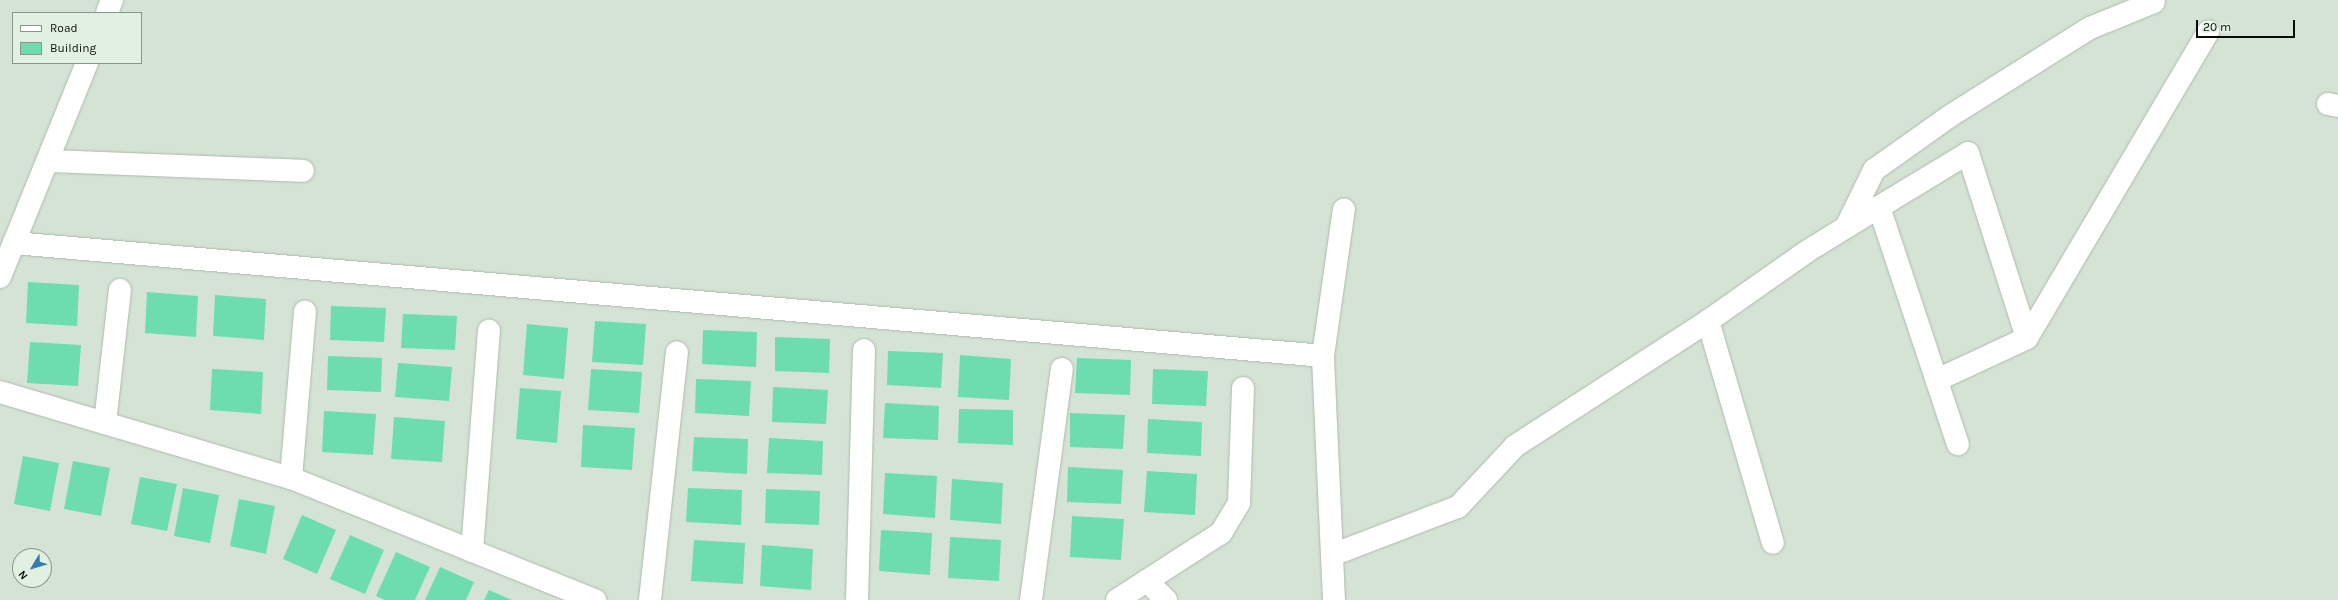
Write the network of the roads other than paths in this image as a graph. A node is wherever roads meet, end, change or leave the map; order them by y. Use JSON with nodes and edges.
{"nodes":[{"id":1,"x":112,"y":0,"type":"edge"},
{"id":2,"x":2154,"y":2,"type":"dead end"},
{"id":3,"x":107,"y":12,"type":"edge"},
{"id":4,"x":2208,"y":32,"type":"dead end"},
{"id":5,"x":87,"y":64,"type":"edge"},
{"id":6,"x":48,"y":161,"type":"junction"},
{"id":7,"x":303,"y":171,"type":"dead end"},
{"id":8,"x":1879,"y":207,"type":"junction"},
{"id":9,"x":1344,"y":209,"type":"dead end"},
{"id":10,"x":1846,"y":227,"type":"junction"},
{"id":11,"x":14,"y":243,"type":"junction"},
{"id":12,"x":0,"y":277,"type":"edge"},
{"id":13,"x":120,"y":290,"type":"dead end"},
{"id":14,"x":305,"y":312,"type":"dead end"},
{"id":15,"x":1708,"y":321,"type":"junction"},
{"id":16,"x":489,"y":331,"type":"dead end"},
{"id":17,"x":2027,"y":338,"type":"junction"},
{"id":18,"x":864,"y":350,"type":"dead end"},
{"id":19,"x":677,"y":352,"type":"dead end"},
{"id":20,"x":1323,"y":356,"type":"junction"},
{"id":21,"x":1062,"y":369,"type":"dead end"},
{"id":22,"x":1937,"y":380,"type":"junction"},
{"id":23,"x":1243,"y":388,"type":"dead end"},
{"id":24,"x":0,"y":392,"type":"edge"},
{"id":25,"x":105,"y":423,"type":"junction"},
{"id":26,"x":1958,"y":444,"type":"dead end"},
{"id":27,"x":291,"y":478,"type":"junction"},
{"id":28,"x":1774,"y":543,"type":"dead end"},
{"id":29,"x":472,"y":551,"type":"junction"},
{"id":30,"x":1332,"y":555,"type":"junction"},
{"id":31,"x":1147,"y":581,"type":"junction"},
{"id":32,"x":594,"y":600,"type":"edge"},
{"id":33,"x":650,"y":600,"type":"edge"},
{"id":34,"x":857,"y":600,"type":"edge"},
{"id":35,"x":1031,"y":600,"type":"edge"},
{"id":36,"x":1117,"y":600,"type":"edge"},
{"id":37,"x":1166,"y":600,"type":"edge"},
{"id":38,"x":1334,"y":600,"type":"edge"}],
"edges":[{"from":1,"to":3,"type":"street"},
{"from":2,"to":10,"type":"street"},
{"from":4,"to":17,"type":"street"},
{"from":5,"to":6,"type":"street"},
{"from":6,"to":7,"type":"street"},
{"from":6,"to":11,"type":"street"},
{"from":8,"to":10,"type":"street"},
{"from":8,"to":17,"type":"street"},
{"from":8,"to":22,"type":"street"},
{"from":9,"to":20,"type":"street"},
{"from":10,"to":15,"type":"street"},
{"from":11,"to":12,"type":"street"},
{"from":11,"to":20,"type":"street"},
{"from":13,"to":25,"type":"street"},
{"from":14,"to":27,"type":"street"},
{"from":15,"to":28,"type":"street"},
{"from":15,"to":30,"type":"street"},
{"from":16,"to":29,"type":"street"},
{"from":17,"to":22,"type":"street"},
{"from":18,"to":34,"type":"street"},
{"from":19,"to":33,"type":"street"},
{"from":20,"to":30,"type":"street"},
{"from":21,"to":35,"type":"street"},
{"from":22,"to":26,"type":"street"},
{"from":23,"to":31,"type":"street"},
{"from":24,"to":25,"type":"street"},
{"from":25,"to":27,"type":"street"},
{"from":27,"to":29,"type":"street"},
{"from":29,"to":32,"type":"street"},
{"from":30,"to":38,"type":"street"},
{"from":31,"to":36,"type":"street"},
{"from":31,"to":37,"type":"street"}]}
